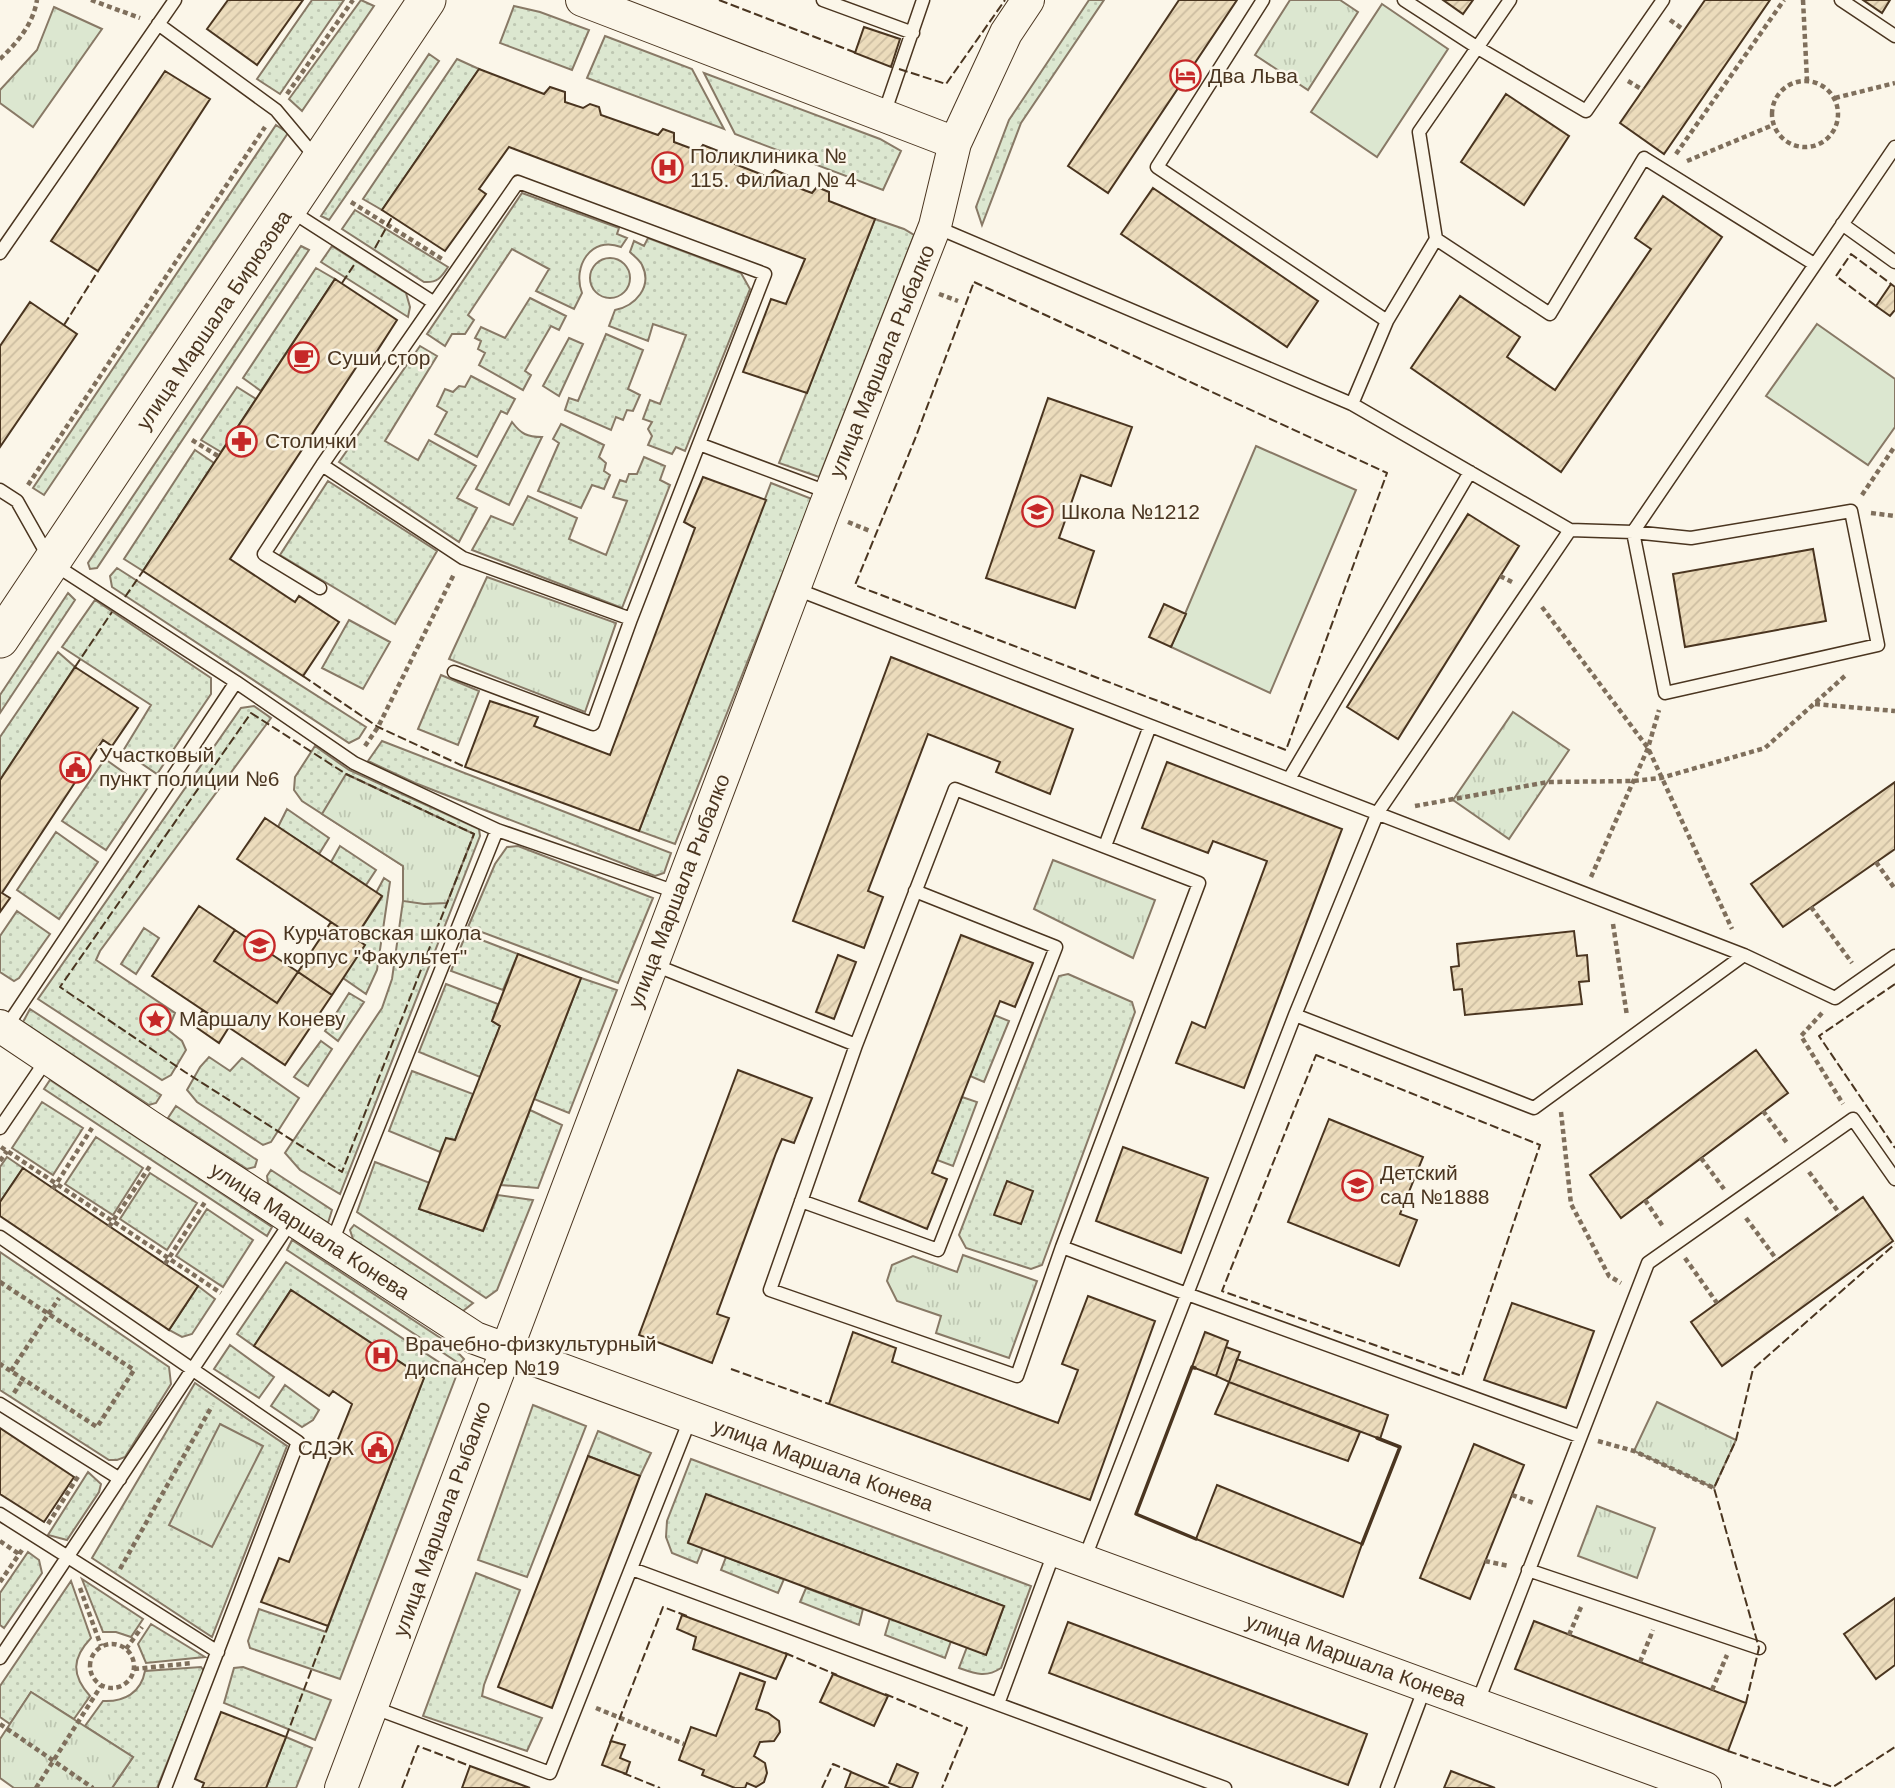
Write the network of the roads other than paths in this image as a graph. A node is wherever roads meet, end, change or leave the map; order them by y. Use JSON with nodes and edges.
{"nodes":[{"id":1,"x":175,"y":0,"type":"edge"},
{"id":2,"x":426,"y":0,"type":"edge"},
{"id":3,"x":582,"y":0,"type":"edge"},
{"id":4,"x":823,"y":0,"type":"edge"},
{"id":5,"x":923,"y":0,"type":"edge"},
{"id":6,"x":1028,"y":0,"type":"edge"},
{"id":7,"x":1264,"y":0,"type":"edge"},
{"id":8,"x":1404,"y":0,"type":"edge"},
{"id":9,"x":1510,"y":0,"type":"edge"},
{"id":10,"x":1663,"y":0,"type":"edge"},
{"id":11,"x":1841,"y":0,"type":"edge"},
{"id":12,"x":158,"y":24,"type":"junction"},
{"id":13,"x":913,"y":33,"type":"junction"},
{"id":14,"x":1895,"y":36,"type":"edge"},
{"id":15,"x":1478,"y":48,"type":"junction"},
{"id":16,"x":884,"y":114,"type":"junction"},
{"id":17,"x":955,"y":143,"type":"junction"},
{"id":18,"x":1895,"y":147,"type":"edge"},
{"id":19,"x":319,"y":162,"type":"junction"},
{"id":20,"x":287,"y":209,"type":"junction"},
{"id":21,"x":1842,"y":225,"type":"junction"},
{"id":22,"x":935,"y":226,"type":"junction"},
{"id":23,"x":1436,"y":239,"type":"junction"},
{"id":24,"x":0,"y":253,"type":"edge"},
{"id":25,"x":1895,"y":262,"type":"edge"},
{"id":26,"x":1814,"y":264,"type":"junction"},
{"id":27,"x":433,"y":302,"type":"junction"},
{"id":28,"x":1387,"y":321,"type":"junction"},
{"id":29,"x":1352,"y":404,"type":"junction"},
{"id":30,"x":699,"y":444,"type":"junction"},
{"id":31,"x":322,"y":466,"type":"junction"},
{"id":32,"x":1470,"y":472,"type":"junction"},
{"id":33,"x":0,"y":491,"type":"edge"},
{"id":34,"x":830,"y":493,"type":"junction"},
{"id":35,"x":1570,"y":530,"type":"junction"},
{"id":36,"x":1633,"y":532,"type":"junction"},
{"id":37,"x":52,"y":563,"type":"junction"},
{"id":38,"x":320,"y":589,"type":"dead end"},
{"id":39,"x":794,"y":589,"type":"junction"},
{"id":40,"x":631,"y":619,"type":"junction"},
{"id":41,"x":0,"y":639,"type":"edge"},
{"id":42,"x":454,"y":672,"type":"dead end"},
{"id":43,"x":236,"y":682,"type":"junction"},
{"id":44,"x":1150,"y":726,"type":"junction"},
{"id":45,"x":1289,"y":779,"type":"junction"},
{"id":46,"x":1378,"y":812,"type":"junction"},
{"id":47,"x":496,"y":830,"type":"junction"},
{"id":48,"x":1105,"y":846,"type":"junction"},
{"id":49,"x":915,"y":891,"type":"junction"},
{"id":50,"x":679,"y":893,"type":"junction"},
{"id":51,"x":1744,"y":955,"type":"junction"},
{"id":52,"x":1895,"y":956,"type":"edge"},
{"id":53,"x":652,"y":964,"type":"junction"},
{"id":54,"x":1295,"y":1016,"type":"junction"},
{"id":55,"x":3,"y":1028,"type":"edge"},
{"id":56,"x":856,"y":1045,"type":"junction"},
{"id":57,"x":48,"y":1058,"type":"junction"},
{"id":58,"x":0,"y":1128,"type":"edge"},
{"id":59,"x":1895,"y":1179,"type":"edge"},
{"id":60,"x":801,"y":1201,"type":"junction"},
{"id":61,"x":293,"y":1220,"type":"junction"},
{"id":62,"x":0,"y":1237,"type":"edge"},
{"id":63,"x":331,"y":1245,"type":"junction"},
{"id":64,"x":1062,"y":1247,"type":"junction"},
{"id":65,"x":1187,"y":1294,"type":"junction"},
{"id":66,"x":506,"y":1349,"type":"junction"},
{"id":67,"x":194,"y":1370,"type":"junction"},
{"id":68,"x":0,"y":1404,"type":"edge"},
{"id":69,"x":691,"y":1417,"type":"junction"},
{"id":70,"x":1580,"y":1436,"type":"junction"},
{"id":71,"x":120,"y":1479,"type":"junction"},
{"id":72,"x":0,"y":1514,"type":"edge"},
{"id":73,"x":1055,"y":1549,"type":"junction"},
{"id":74,"x":69,"y":1558,"type":"junction"},
{"id":75,"x":1084,"y":1560,"type":"junction"},
{"id":76,"x":632,"y":1570,"type":"junction"},
{"id":77,"x":1528,"y":1570,"type":"junction"},
{"id":78,"x":1759,"y":1647,"type":"dead end"},
{"id":79,"x":216,"y":1656,"type":"junction"},
{"id":80,"x":0,"y":1658,"type":"edge"},
{"id":81,"x":1426,"y":1685,"type":"junction"},
{"id":82,"x":998,"y":1704,"type":"junction"},
{"id":83,"x":1477,"y":1704,"type":"junction"},
{"id":84,"x":372,"y":1707,"type":"junction"},
{"id":85,"x":165,"y":1788,"type":"edge"},
{"id":86,"x":341,"y":1788,"type":"edge"},
{"id":87,"x":1225,"y":1788,"type":"edge"},
{"id":88,"x":1387,"y":1788,"type":"edge"},
{"id":89,"x":1705,"y":1788,"type":"edge"}],
"edges":[{"from":1,"to":12,"type":"lane"},
{"from":2,"to":19,"type":"main road","name":"улица Маршала Бирюзова"},
{"from":3,"to":16,"type":"street"},
{"from":4,"to":13,"type":"lane"},
{"from":5,"to":13,"type":"lane"},
{"from":6,"to":17,"type":"street","name":"улица Маршала Рыбалко"},
{"from":7,"to":28,"type":"lane"},
{"from":8,"to":15,"type":"lane"},
{"from":9,"to":15,"type":"lane"},
{"from":10,"to":15,"type":"lane"},
{"from":11,"to":14,"type":"lane"},
{"from":12,"to":19,"type":"lane"},
{"from":12,"to":24,"type":"lane"},
{"from":13,"to":16,"type":"lane"},
{"from":15,"to":23,"type":"lane"},
{"from":16,"to":17,"type":"street"},
{"from":17,"to":22,"type":"street","name":"улица Маршала Рыбалко"},
{"from":18,"to":21,"type":"lane"},
{"from":19,"to":20,"type":"main road","name":"улица Маршала Бирюзова"},
{"from":20,"to":27,"type":"lane"},
{"from":20,"to":37,"type":"main road","name":"улица Маршала Бирюзова"},
{"from":21,"to":25,"type":"lane"},
{"from":21,"to":26,"type":"lane"},
{"from":22,"to":29,"type":"lane"},
{"from":22,"to":34,"type":"street","name":"улица Маршала Рыбалко"},
{"from":23,"to":26,"type":"lane"},
{"from":23,"to":28,"type":"lane"},
{"from":26,"to":36,"type":"lane"},
{"from":27,"to":30,"type":"lane"},
{"from":27,"to":31,"type":"lane"},
{"from":28,"to":29,"type":"lane"},
{"from":29,"to":32,"type":"lane"},
{"from":30,"to":34,"type":"lane"},
{"from":30,"to":40,"type":"lane"},
{"from":31,"to":38,"type":"lane"},
{"from":31,"to":40,"type":"lane"},
{"from":32,"to":35,"type":"lane"},
{"from":32,"to":45,"type":"lane"},
{"from":33,"to":37,"type":"lane"},
{"from":34,"to":39,"type":"street","name":"улица Маршала Рыбалко"},
{"from":35,"to":36,"type":"lane"},
{"from":35,"to":46,"type":"lane"},
{"from":36,"to":36,"type":"lane"},
{"from":37,"to":41,"type":"main road","name":"улица Маршала Бирюзова"},
{"from":37,"to":43,"type":"lane"},
{"from":39,"to":44,"type":"lane"},
{"from":39,"to":50,"type":"street","name":"улица Маршала Рыбалко"},
{"from":40,"to":42,"type":"lane"},
{"from":43,"to":47,"type":"lane"},
{"from":43,"to":55,"type":"lane"},
{"from":44,"to":45,"type":"lane"},
{"from":44,"to":48,"type":"lane"},
{"from":45,"to":46,"type":"lane"},
{"from":46,"to":51,"type":"lane"},
{"from":46,"to":54,"type":"lane"},
{"from":47,"to":50,"type":"lane"},
{"from":47,"to":63,"type":"lane"},
{"from":48,"to":49,"type":"lane"},
{"from":48,"to":64,"type":"lane"},
{"from":49,"to":56,"type":"lane"},
{"from":49,"to":60,"type":"lane"},
{"from":50,"to":53,"type":"street","name":"улица Маршала Рыбалко"},
{"from":51,"to":52,"type":"lane"},
{"from":51,"to":54,"type":"lane"},
{"from":53,"to":56,"type":"lane"},
{"from":53,"to":66,"type":"street","name":"улица Маршала Рыбалко"},
{"from":54,"to":65,"type":"lane"},
{"from":55,"to":57,"type":"street","name":"улица Маршала Конева"},
{"from":56,"to":60,"type":"lane"},
{"from":57,"to":58,"type":"lane"},
{"from":57,"to":61,"type":"street","name":"улица Маршала Конева"},
{"from":59,"to":70,"type":"lane"},
{"from":60,"to":64,"type":"lane"},
{"from":61,"to":63,"type":"street","name":"улица Маршала Конева"},
{"from":61,"to":67,"type":"lane"},
{"from":62,"to":67,"type":"lane"},
{"from":63,"to":66,"type":"street","name":"улица Маршала Конева"},
{"from":64,"to":65,"type":"lane"},
{"from":65,"to":70,"type":"lane"},
{"from":65,"to":75,"type":"lane"},
{"from":66,"to":69,"type":"street","name":"улица Маршала Конева"},
{"from":66,"to":84,"type":"street","name":"улица Маршала Рыбалко"},
{"from":67,"to":71,"type":"lane"},
{"from":67,"to":79,"type":"lane"},
{"from":68,"to":71,"type":"lane"},
{"from":69,"to":73,"type":"street","name":"улица Маршала Конева"},
{"from":69,"to":76,"type":"lane"},
{"from":70,"to":77,"type":"lane"},
{"from":71,"to":74,"type":"lane"},
{"from":72,"to":74,"type":"lane"},
{"from":73,"to":75,"type":"street","name":"улица Маршала Конева"},
{"from":73,"to":82,"type":"lane"},
{"from":74,"to":79,"type":"lane"},
{"from":74,"to":80,"type":"lane"},
{"from":75,"to":81,"type":"street","name":"улица Маршала Конева"},
{"from":76,"to":82,"type":"lane"},
{"from":76,"to":84,"type":"lane"},
{"from":77,"to":78,"type":"lane"},
{"from":77,"to":83,"type":"lane"},
{"from":79,"to":85,"type":"lane"},
{"from":81,"to":83,"type":"street","name":"улица Маршала Конева"},
{"from":81,"to":88,"type":"lane"},
{"from":82,"to":87,"type":"lane"},
{"from":83,"to":89,"type":"street","name":"улица Маршала Конева"},
{"from":84,"to":86,"type":"street","name":"улица Маршала Рыбалко"}]}
